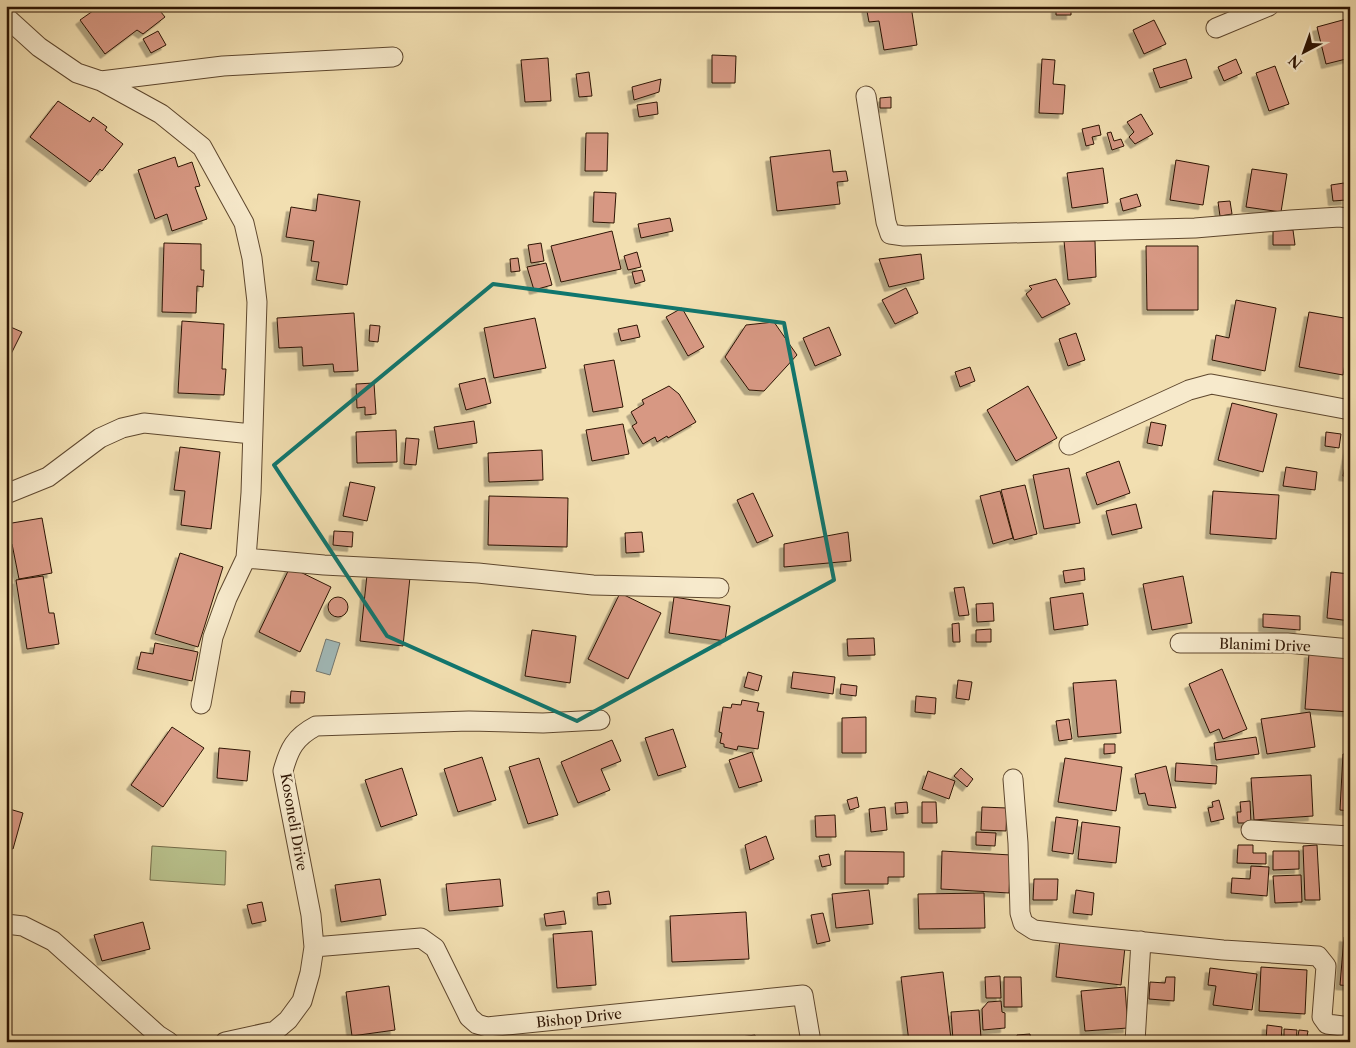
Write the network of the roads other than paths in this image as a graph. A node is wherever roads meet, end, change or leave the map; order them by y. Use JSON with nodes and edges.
{"nodes":[{"id":1,"x":1269,"y":6,"type":"edge"},
{"id":2,"x":6,"y":17,"type":"edge"},
{"id":3,"x":1216,"y":28,"type":"dead end"},
{"id":4,"x":393,"y":57,"type":"dead end"},
{"id":5,"x":101,"y":81,"type":"junction"},
{"id":6,"x":866,"y":96,"type":"dead end"},
{"id":7,"x":1350,"y":219,"type":"edge"},
{"id":8,"x":1350,"y":410,"type":"edge"},
{"id":9,"x":252,"y":434,"type":"junction"},
{"id":10,"x":1069,"y":445,"type":"dead end"},
{"id":11,"x":6,"y":494,"type":"edge"},
{"id":12,"x":246,"y":558,"type":"junction"},
{"id":13,"x":718,"y":588,"type":"dead end"},
{"id":14,"x":1180,"y":643,"type":"dead end"},
{"id":15,"x":1350,"y":649,"type":"edge"},
{"id":16,"x":201,"y":704,"type":"dead end"},
{"id":17,"x":600,"y":720,"type":"dead end"},
{"id":18,"x":1013,"y":779,"type":"dead end"},
{"id":19,"x":1251,"y":830,"type":"dead end"},
{"id":20,"x":1350,"y":836,"type":"edge"},
{"id":21,"x":6,"y":924,"type":"edge"},
{"id":22,"x":1141,"y":941,"type":"junction"},
{"id":23,"x":314,"y":947,"type":"junction"},
{"id":24,"x":1350,"y":1026,"type":"edge"},
{"id":25,"x":169,"y":1042,"type":"edge"},
{"id":26,"x":225,"y":1042,"type":"edge"},
{"id":27,"x":811,"y":1042,"type":"edge"},
{"id":28,"x":1135,"y":1042,"type":"edge"}],
"edges":[{"from":1,"to":3,"type":"street"},
{"from":2,"to":5,"type":"street"},
{"from":4,"to":5,"type":"street"},
{"from":5,"to":9,"type":"street"},
{"from":6,"to":7,"type":"street"},
{"from":8,"to":10,"type":"street"},
{"from":9,"to":11,"type":"street"},
{"from":9,"to":12,"type":"street"},
{"from":12,"to":13,"type":"street"},
{"from":12,"to":16,"type":"street"},
{"from":14,"to":15,"type":"street","name":"Blanimi Drive"},
{"from":17,"to":23,"type":"street","name":"Kosoneli Drive"},
{"from":18,"to":22,"type":"street"},
{"from":19,"to":20,"type":"street"},
{"from":21,"to":25,"type":"street"},
{"from":22,"to":24,"type":"street"},
{"from":22,"to":28,"type":"street"},
{"from":23,"to":26,"type":"street","name":"Kosoneli Drive"},
{"from":23,"to":27,"type":"street","name":"Bishop Drive"}]}
